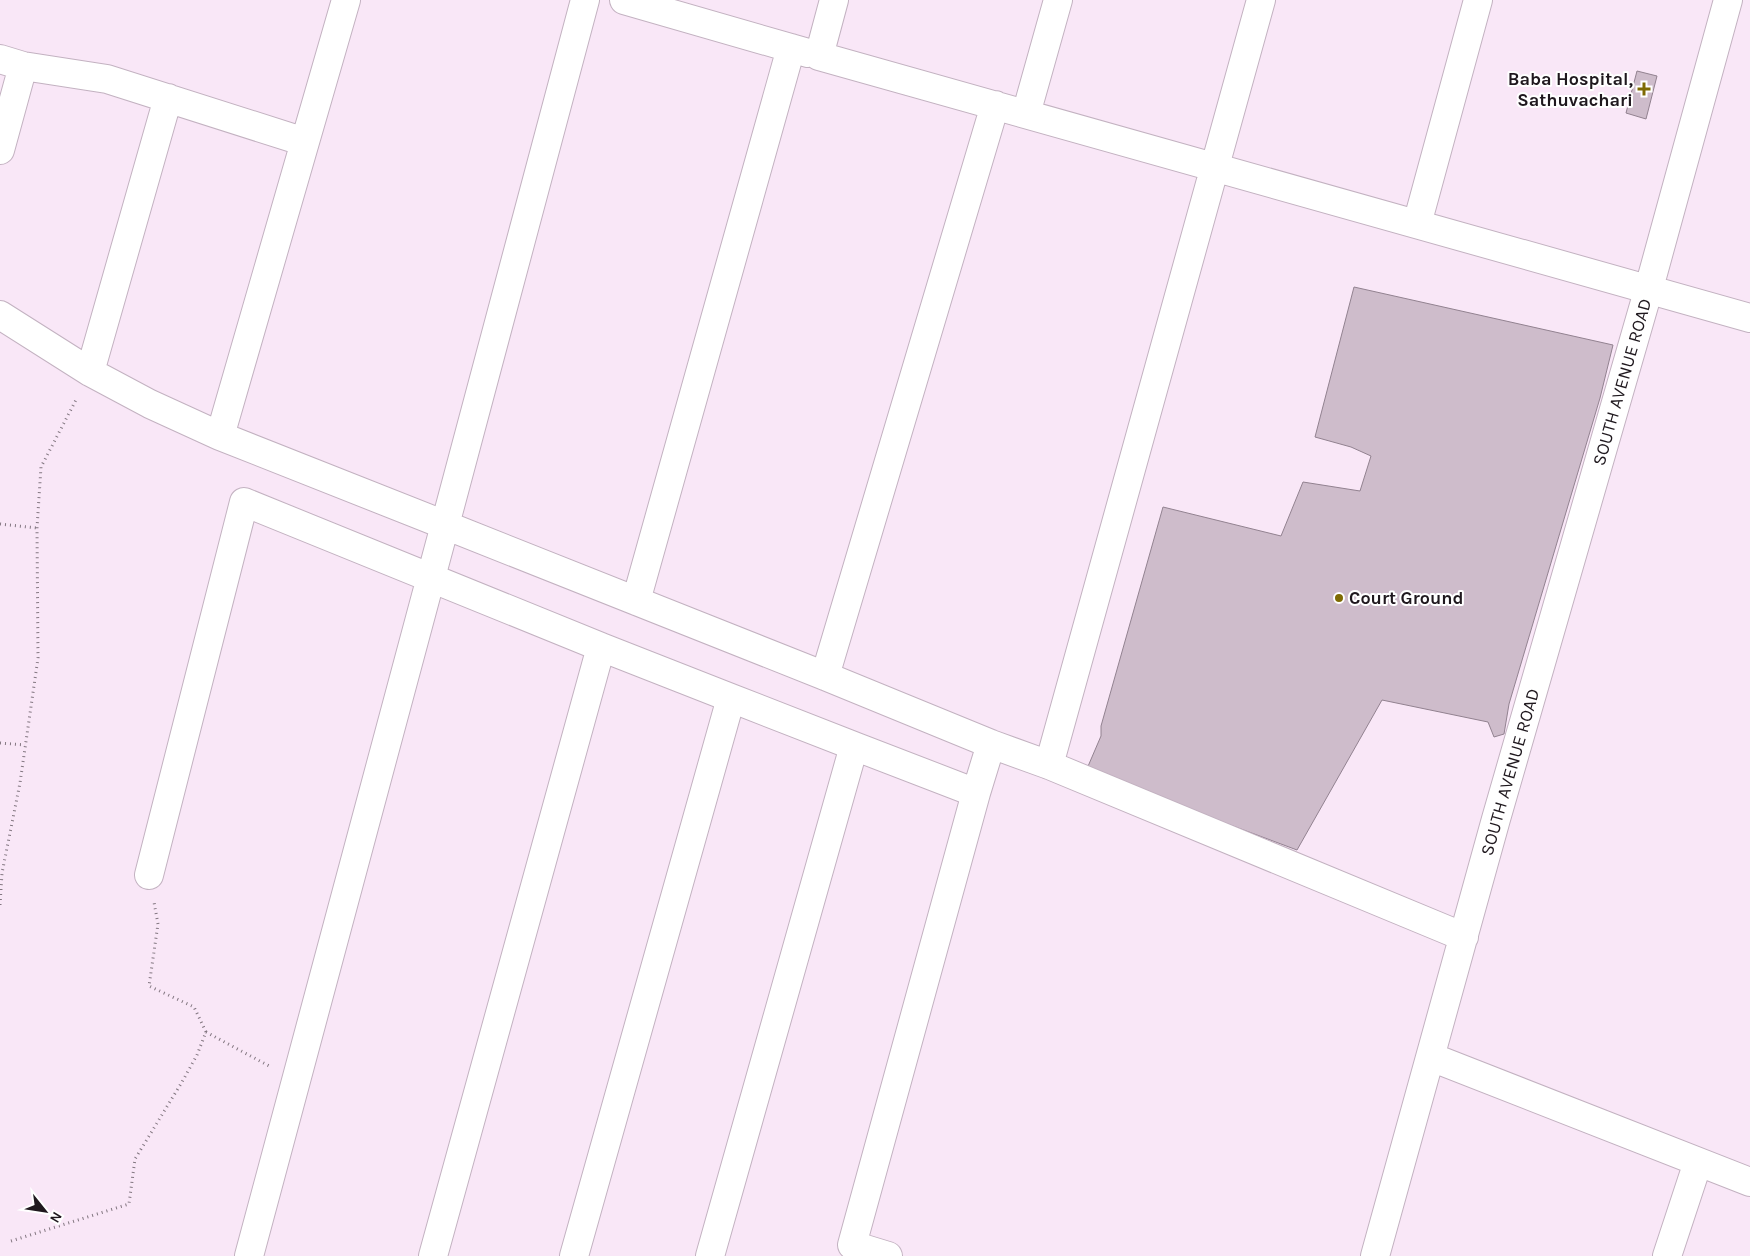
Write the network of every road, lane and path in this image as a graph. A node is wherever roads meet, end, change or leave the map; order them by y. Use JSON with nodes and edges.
{"nodes":[{"id":1,"x":346,"y":0,"type":"edge"},
{"id":2,"x":585,"y":0,"type":"edge"},
{"id":3,"x":624,"y":0,"type":"edge"},
{"id":4,"x":834,"y":0,"type":"edge"},
{"id":5,"x":1058,"y":0,"type":"edge"},
{"id":6,"x":1261,"y":0,"type":"edge"},
{"id":7,"x":1478,"y":0,"type":"edge"},
{"id":8,"x":1728,"y":0,"type":"edge"},
{"id":9,"x":791,"y":48,"type":"junction"},
{"id":10,"x":820,"y":56,"type":"junction"},
{"id":11,"x":11,"y":63,"type":"edge"},
{"id":12,"x":168,"y":98,"type":"junction"},
{"id":13,"x":995,"y":106,"type":"junction"},
{"id":14,"x":1026,"y":114,"type":"junction"},
{"id":15,"x":305,"y":142,"type":"junction"},
{"id":16,"x":0,"y":150,"type":"edge"},
{"id":17,"x":1215,"y":167,"type":"junction"},
{"id":18,"x":1417,"y":224,"type":"junction"},
{"id":19,"x":1649,"y":288,"type":"junction"},
{"id":20,"x":0,"y":315,"type":"edge"},
{"id":21,"x":1750,"y":318,"type":"edge"},
{"id":22,"x":90,"y":372,"type":"junction"},
{"id":23,"x":220,"y":436,"type":"junction"},
{"id":24,"x":0,"y":524,"type":"edge"},
{"id":25,"x":445,"y":525,"type":"junction"},
{"id":26,"x":37,"y":528,"type":"junction"},
{"id":27,"x":430,"y":578,"type":"junction"},
{"id":28,"x":636,"y":601,"type":"junction"},
{"id":29,"x":601,"y":647,"type":"junction"},
{"id":30,"x":825,"y":676,"type":"junction"},
{"id":31,"x":731,"y":698,"type":"junction"},
{"id":32,"x":0,"y":743,"type":"edge"},
{"id":33,"x":991,"y":744,"type":"junction"},
{"id":34,"x":25,"y":745,"type":"junction"},
{"id":35,"x":854,"y":746,"type":"junction"},
{"id":36,"x":1049,"y":765,"type":"junction"},
{"id":37,"x":976,"y":793,"type":"junction"},
{"id":38,"x":149,"y":874,"type":"joint"},
{"id":39,"x":0,"y":905,"type":"edge"},
{"id":40,"x":1464,"y":937,"type":"junction"},
{"id":41,"x":206,"y":1032,"type":"junction"},
{"id":42,"x":1432,"y":1057,"type":"junction"},
{"id":43,"x":296,"y":1080,"type":"junction"},
{"id":44,"x":1698,"y":1162,"type":"junction"},
{"id":45,"x":1750,"y":1182,"type":"edge"},
{"id":46,"x":11,"y":1241,"type":"dead end"},
{"id":47,"x":850,"y":1251,"type":"edge"},
{"id":48,"x":249,"y":1256,"type":"edge"},
{"id":49,"x":433,"y":1256,"type":"edge"},
{"id":50,"x":574,"y":1256,"type":"edge"},
{"id":51,"x":710,"y":1256,"type":"edge"},
{"id":52,"x":888,"y":1256,"type":"edge"},
{"id":53,"x":1375,"y":1256,"type":"edge"},
{"id":54,"x":1667,"y":1256,"type":"edge"}],
"edges":[{"from":1,"to":15,"type":"street"},
{"from":2,"to":25,"type":"street"},
{"from":3,"to":9,"type":"street"},
{"from":4,"to":10,"type":"street"},
{"from":5,"to":14,"type":"street"},
{"from":6,"to":17,"type":"street"},
{"from":7,"to":18,"type":"street"},
{"from":8,"to":19,"type":"street","name":"SOUTH AVENUE ROAD"},
{"from":9,"to":10,"type":"street"},
{"from":9,"to":28,"type":"street"},
{"from":10,"to":13,"type":"street"},
{"from":11,"to":12,"type":"street"},
{"from":11,"to":16,"type":"street"},
{"from":12,"to":15,"type":"street"},
{"from":12,"to":22,"type":"street"},
{"from":13,"to":14,"type":"street"},
{"from":13,"to":30,"type":"street"},
{"from":14,"to":17,"type":"street"},
{"from":15,"to":23,"type":"street"},
{"from":17,"to":18,"type":"street"},
{"from":17,"to":36,"type":"street"},
{"from":18,"to":19,"type":"street"},
{"from":19,"to":21,"type":"street"},
{"from":19,"to":40,"type":"street","name":"SOUTH AVENUE ROAD"},
{"from":20,"to":22,"type":"street"},
{"from":22,"to":23,"type":"street"},
{"from":22,"to":26,"type":"path"},
{"from":23,"to":25,"type":"street"},
{"from":24,"to":26,"type":"path"},
{"from":25,"to":27,"type":"street"},
{"from":25,"to":28,"type":"street"},
{"from":26,"to":34,"type":"path"},
{"from":27,"to":29,"type":"street"},
{"from":27,"to":38,"type":"street"},
{"from":27,"to":43,"type":"street"},
{"from":28,"to":30,"type":"street"},
{"from":29,"to":31,"type":"street"},
{"from":29,"to":49,"type":"street"},
{"from":30,"to":33,"type":"street"},
{"from":31,"to":35,"type":"street"},
{"from":31,"to":50,"type":"street"},
{"from":32,"to":34,"type":"path"},
{"from":33,"to":36,"type":"street"},
{"from":33,"to":37,"type":"street"},
{"from":34,"to":39,"type":"path"},
{"from":35,"to":37,"type":"street"},
{"from":35,"to":51,"type":"street"},
{"from":36,"to":40,"type":"street"},
{"from":37,"to":47,"type":"street"},
{"from":38,"to":41,"type":"path"},
{"from":40,"to":42,"type":"street","name":"SOUTH AVENUE ROAD"},
{"from":41,"to":43,"type":"path"},
{"from":41,"to":46,"type":"path"},
{"from":42,"to":44,"type":"street"},
{"from":42,"to":53,"type":"street","name":"SOUTH AVENUE ROAD"},
{"from":43,"to":48,"type":"street"},
{"from":44,"to":45,"type":"street"},
{"from":44,"to":54,"type":"street"},
{"from":47,"to":52,"type":"street"}]}
